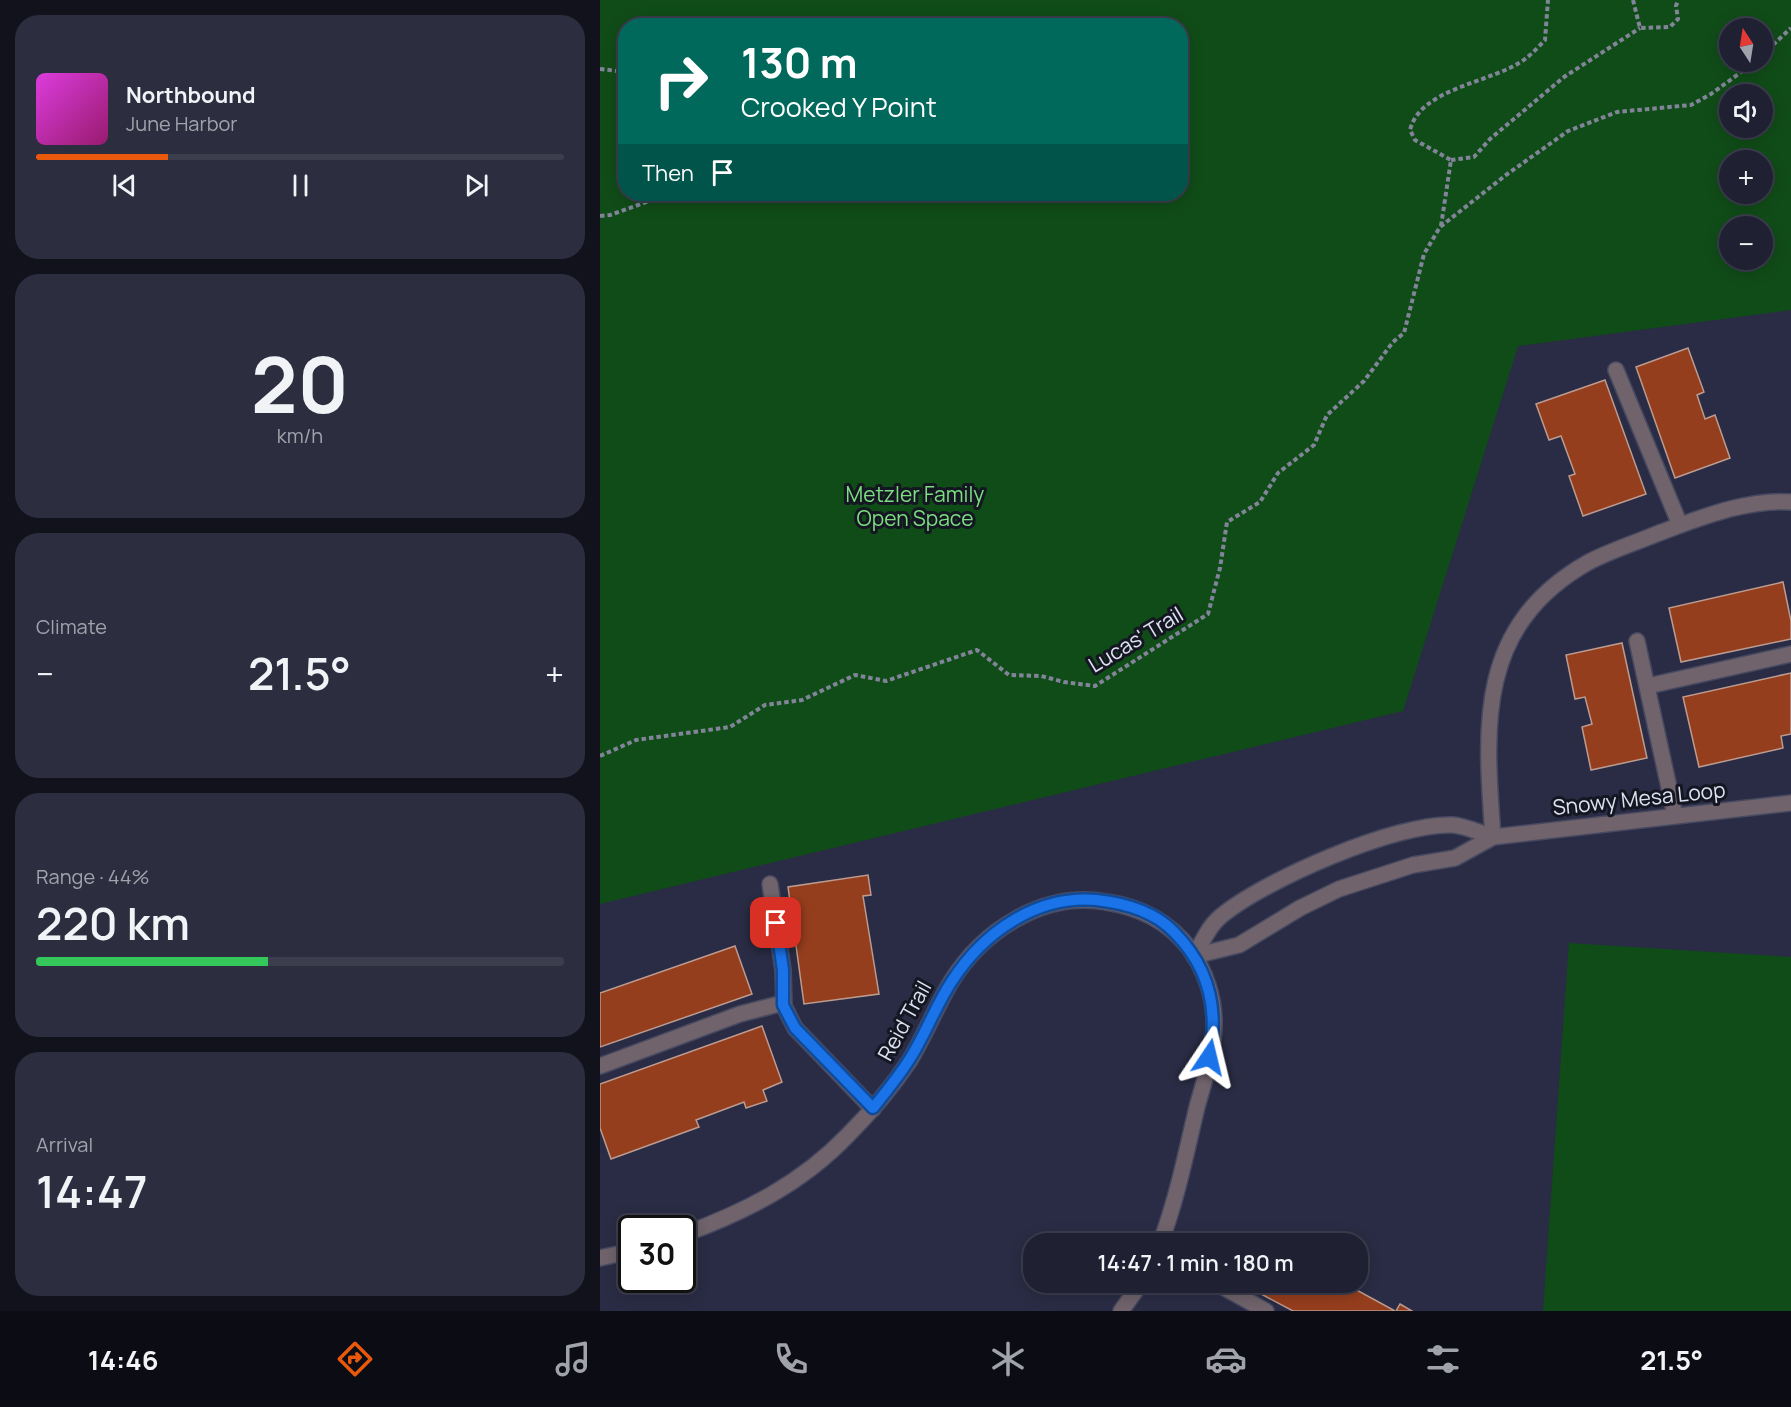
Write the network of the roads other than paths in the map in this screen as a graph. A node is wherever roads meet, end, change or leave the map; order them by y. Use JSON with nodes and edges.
{"nodes":[{"id":1,"x":1616,"y":370,"type":"dead end"},
{"id":2,"x":1791,"y":502,"type":"edge"},
{"id":3,"x":1680,"y":525,"type":"junction"},
{"id":4,"x":1637,"y":641,"type":"dead end"},
{"id":5,"x":1791,"y":654,"type":"edge"},
{"id":6,"x":1648,"y":686,"type":"junction"},
{"id":7,"x":1791,"y":803,"type":"edge"},
{"id":8,"x":1675,"y":815,"type":"junction"},
{"id":9,"x":1492,"y":837,"type":"junction"},
{"id":10,"x":770,"y":884,"type":"dead end"},
{"id":11,"x":1194,"y":956,"type":"junction"},
{"id":12,"x":783,"y":1003,"type":"junction"},
{"id":13,"x":600,"y":1066,"type":"edge"},
{"id":14,"x":873,"y":1108,"type":"junction"},
{"id":15,"x":696,"y":1229,"type":"edge"},
{"id":16,"x":1164,"y":1233,"type":"edge"},
{"id":17,"x":618,"y":1254,"type":"edge"},
{"id":18,"x":600,"y":1258,"type":"edge"},
{"id":19,"x":1134,"y":1293,"type":"edge"},
{"id":20,"x":1234,"y":1293,"type":"edge"},
{"id":21,"x":1121,"y":1311,"type":"edge"},
{"id":22,"x":1266,"y":1311,"type":"edge"}],
"edges":[{"from":1,"to":3,"type":"street"},
{"from":2,"to":3,"type":"street"},
{"from":3,"to":9,"type":"street"},
{"from":4,"to":6,"type":"street"},
{"from":5,"to":6,"type":"street"},
{"from":6,"to":8,"type":"street"},
{"from":7,"to":8,"type":"street","name":"Snowy Mesa Loop"},
{"from":8,"to":9,"type":"street","name":"Snowy Mesa Loop"},
{"from":9,"to":11,"type":"street","name":"Snowy Mesa Loop"},
{"from":9,"to":11,"type":"street","name":"Snowy Mesa Loop"},
{"from":10,"to":12,"type":"street"},
{"from":11,"to":14,"type":"street","name":"Reid Trail"},
{"from":11,"to":16,"type":"street","name":"Reid Trail"},
{"from":12,"to":13,"type":"street"},
{"from":12,"to":14,"type":"street"},
{"from":14,"to":15,"type":"street","name":"Reid Trail"},
{"from":17,"to":18,"type":"street"},
{"from":19,"to":21,"type":"street"},
{"from":20,"to":22,"type":"street"}]}
